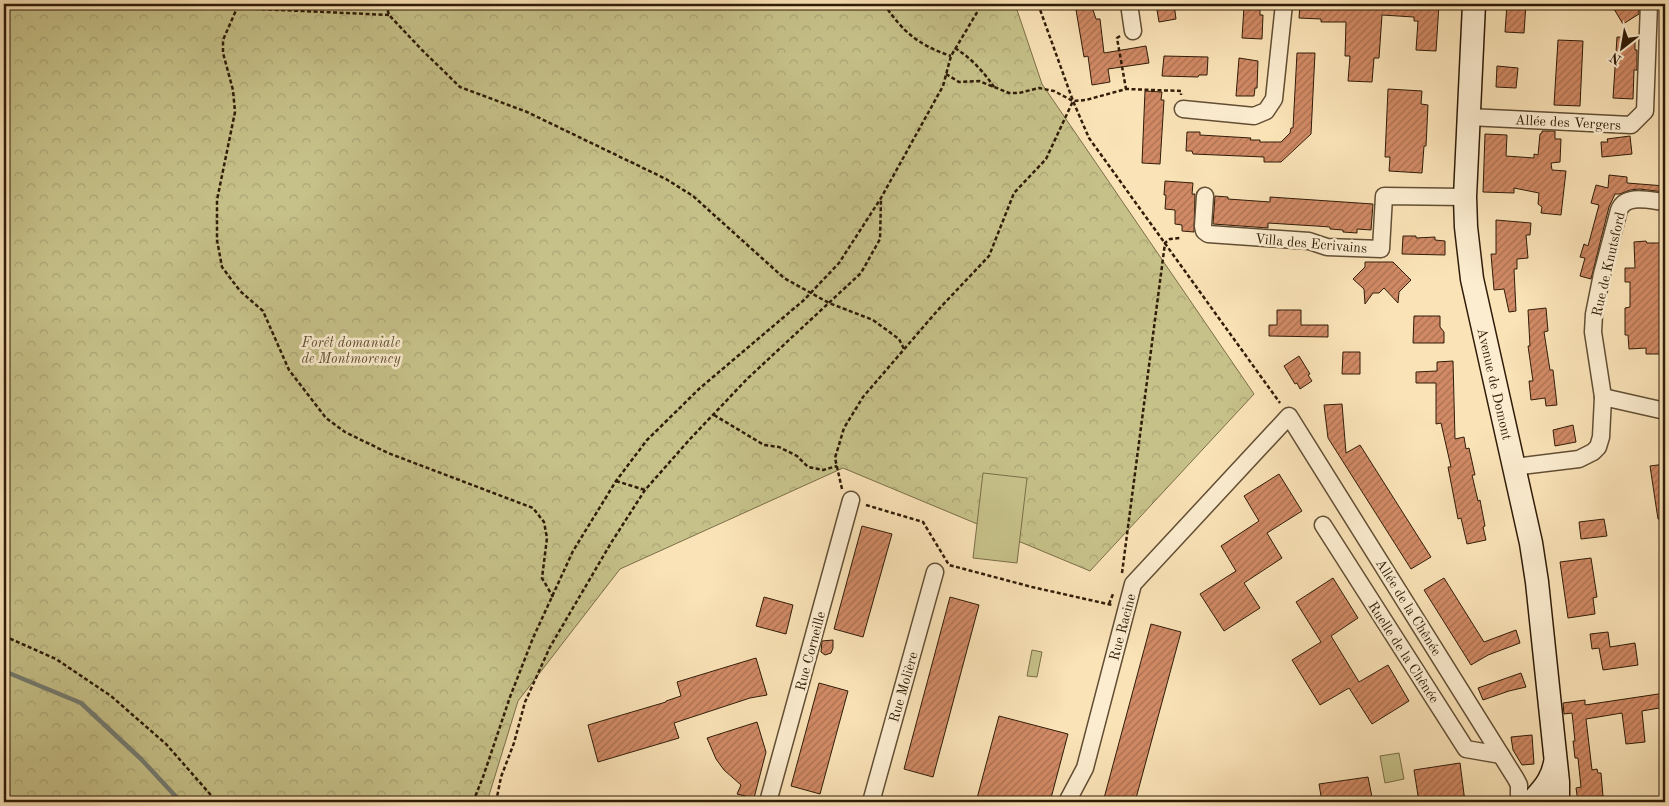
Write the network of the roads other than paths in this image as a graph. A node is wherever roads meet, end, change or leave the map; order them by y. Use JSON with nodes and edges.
{"nodes":[{"id":1,"x":1129,"y":4,"type":"edge"},
{"id":2,"x":1284,"y":4,"type":"edge"},
{"id":3,"x":1474,"y":4,"type":"edge"},
{"id":4,"x":1649,"y":4,"type":"edge"},
{"id":5,"x":1133,"y":31,"type":"road end"},
{"id":6,"x":1183,"y":109,"type":"road end"},
{"id":7,"x":1468,"y":117,"type":"junction"},
{"id":8,"x":1205,"y":196,"type":"dead end"},
{"id":9,"x":1465,"y":197,"type":"junction"},
{"id":10,"x":1665,"y":202,"type":"edge"},
{"id":11,"x":1603,"y":397,"type":"junction"},
{"id":12,"x":1665,"y":411,"type":"edge"},
{"id":13,"x":1289,"y":416,"type":"joint"},
{"id":14,"x":1514,"y":468,"type":"junction"},
{"id":15,"x":851,"y":500,"type":"road end"},
{"id":16,"x":1323,"y":525,"type":"dead end"},
{"id":17,"x":935,"y":572,"type":"dead end"},
{"id":18,"x":1501,"y":755,"type":"junction"},
{"id":19,"x":1555,"y":762,"type":"junction"},
{"id":20,"x":1530,"y":798,"type":"edge"},
{"id":21,"x":768,"y":802,"type":"edge"},
{"id":22,"x":871,"y":802,"type":"edge"},
{"id":23,"x":1067,"y":802,"type":"edge"},
{"id":24,"x":1558,"y":802,"type":"edge"}],
"edges":[{"from":1,"to":5,"type":"street"},
{"from":2,"to":6,"type":"street"},
{"from":3,"to":7,"type":"main road","name":"Avenue de Domont"},
{"from":4,"to":7,"type":"street","name":"Allée des Vergers"},
{"from":7,"to":9,"type":"main road","name":"Avenue de Domont"},
{"from":8,"to":9,"type":"street","name":"Villa des Ecrivains"},
{"from":9,"to":14,"type":"main road","name":"Avenue de Domont"},
{"from":10,"to":11,"type":"street","name":"Rue de Knutsford"},
{"from":11,"to":12,"type":"street"},
{"from":11,"to":14,"type":"street","name":"Rue de Knutsford"},
{"from":13,"to":18,"type":"street","name":"Allée de la Chênée"},
{"from":13,"to":23,"type":"street","name":"Rue Racine"},
{"from":14,"to":19,"type":"main road","name":"Avenue de Domont"},
{"from":15,"to":21,"type":"street","name":"Rue Corneille"},
{"from":16,"to":18,"type":"street","name":"Ruelle de la Chênée"},
{"from":17,"to":22,"type":"street","name":"Rue Molière"},
{"from":18,"to":20,"type":"street","name":"Allée de la Chênée"},
{"from":19,"to":20,"type":"main road"},
{"from":19,"to":24,"type":"main road","name":"Avenue de Domont"}]}
